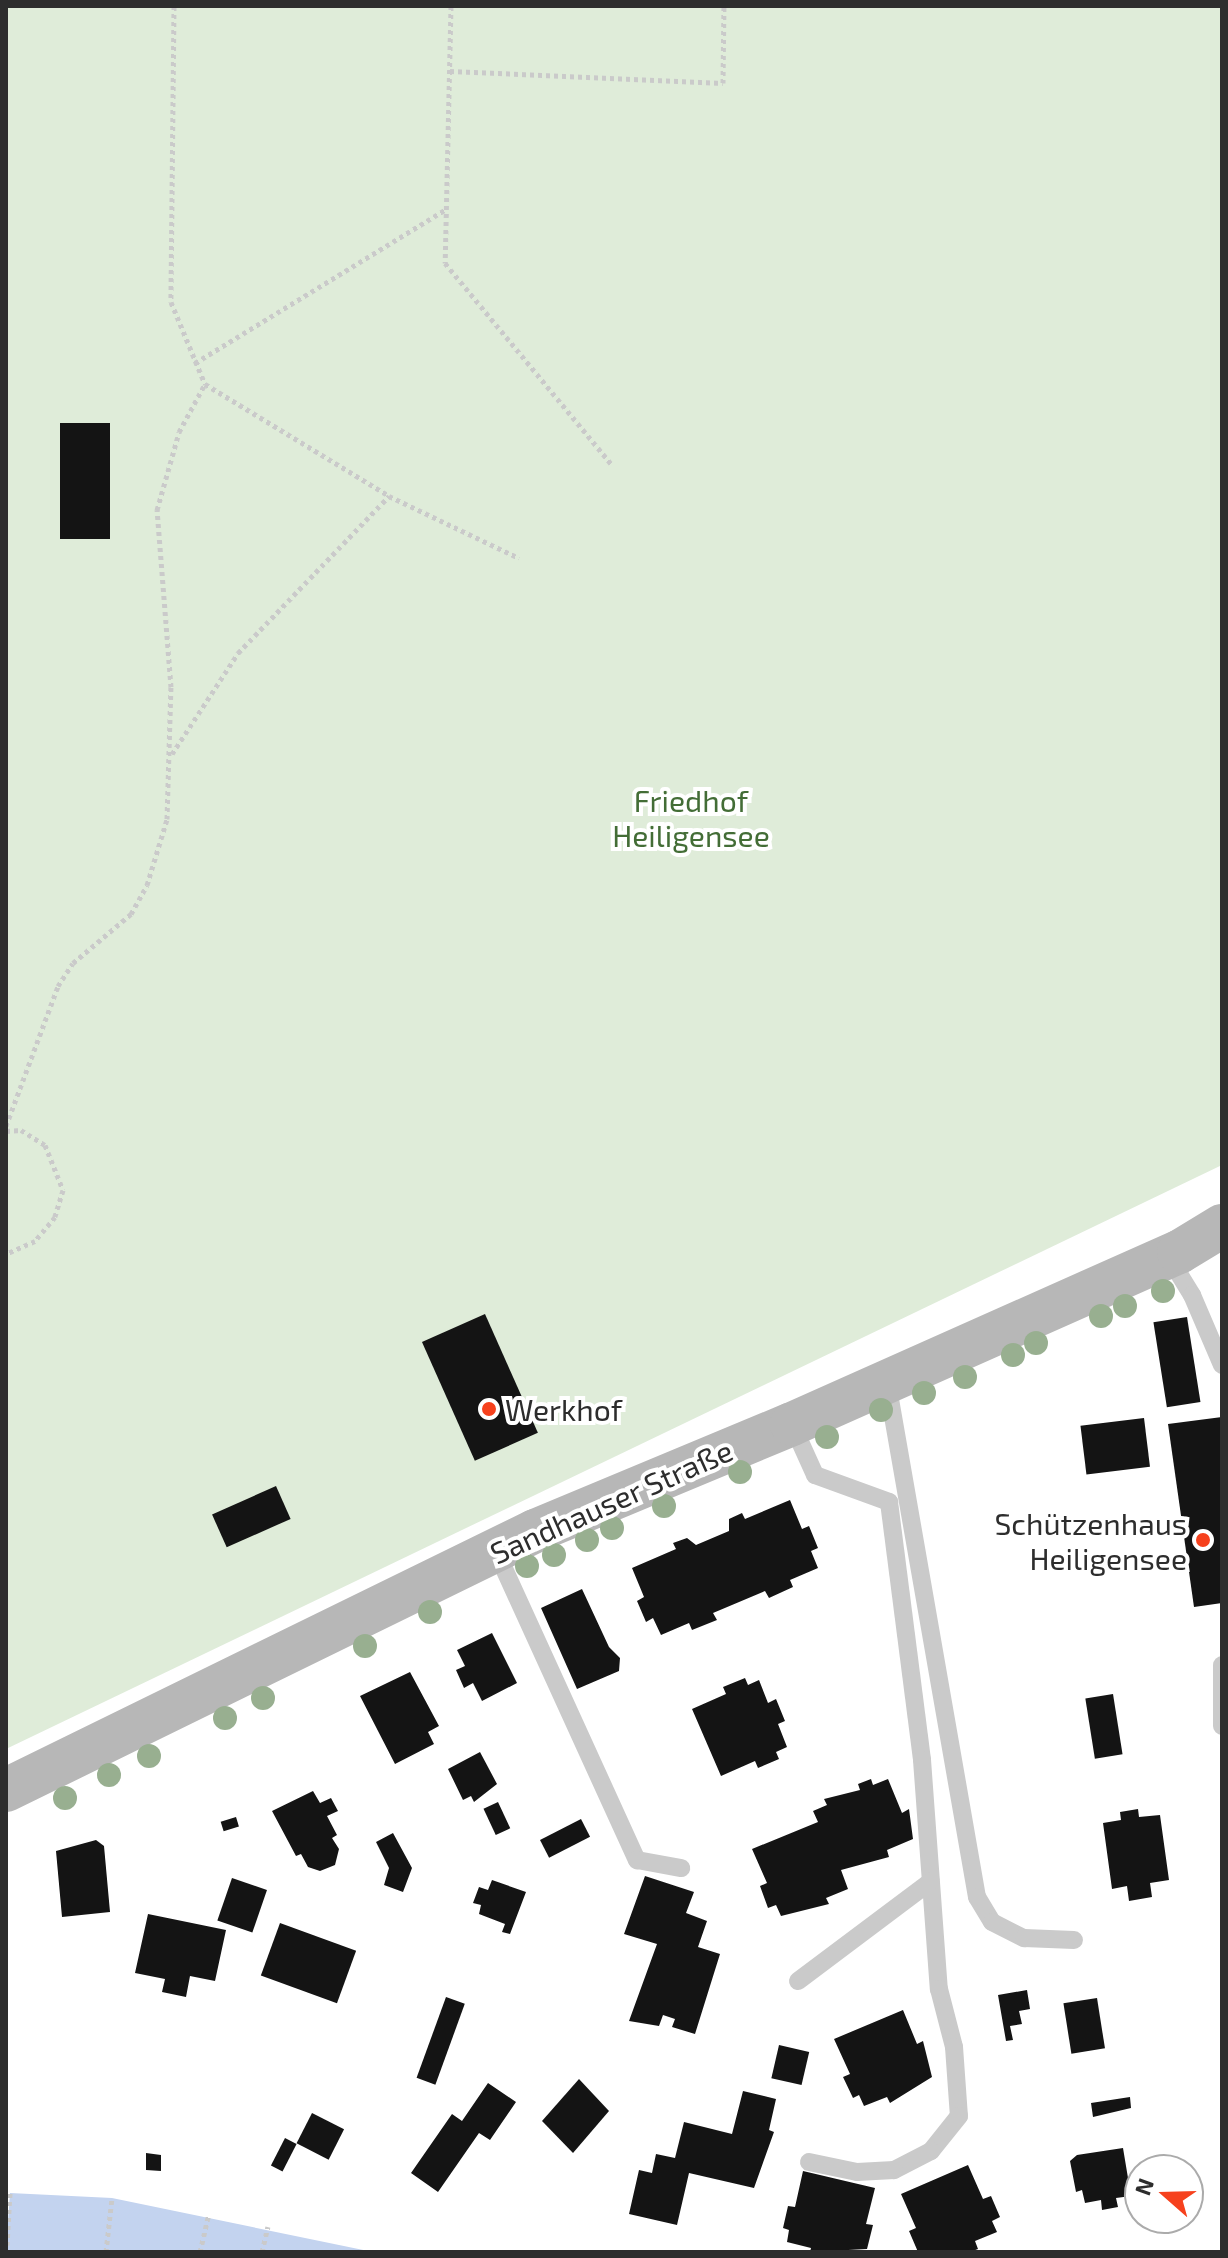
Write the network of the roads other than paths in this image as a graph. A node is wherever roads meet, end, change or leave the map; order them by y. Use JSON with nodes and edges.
{"nodes":[{"id":1,"x":1222,"y":1226,"type":"edge"},
{"id":2,"x":1168,"y":1256,"type":"junction"},
{"id":3,"x":1222,"y":1365,"type":"edge"},
{"id":4,"x":887,"y":1381,"type":"junction"},
{"id":5,"x":792,"y":1424,"type":"junction"},
{"id":6,"x":496,"y":1551,"type":"junction"},
{"id":7,"x":1222,"y":1665,"type":"edge"},
{"id":8,"x":1222,"y":1726,"type":"edge"},
{"id":9,"x":6,"y":1790,"type":"edge"},
{"id":10,"x":681,"y":1868,"type":"dead end"},
{"id":11,"x":931,"y":1881,"type":"junction"},
{"id":12,"x":1074,"y":1940,"type":"dead end"},
{"id":13,"x":798,"y":1981,"type":"dead end"},
{"id":14,"x":809,"y":2162,"type":"dead end"}],
"edges":[{"from":1,"to":2,"type":"main road","name":"Sandhauser Straße"},
{"from":2,"to":3,"type":"lane"},
{"from":2,"to":4,"type":"main road","name":"Sandhauser Straße"},
{"from":4,"to":5,"type":"main road","name":"Sandhauser Straße"},
{"from":4,"to":12,"type":"lane"},
{"from":5,"to":6,"type":"main road","name":"Sandhauser Straße"},
{"from":5,"to":11,"type":"lane"},
{"from":6,"to":9,"type":"main road","name":"Sandhauser Straße"},
{"from":6,"to":10,"type":"lane"},
{"from":7,"to":8,"type":"lane"},
{"from":11,"to":13,"type":"lane"},
{"from":11,"to":14,"type":"lane"}]}
